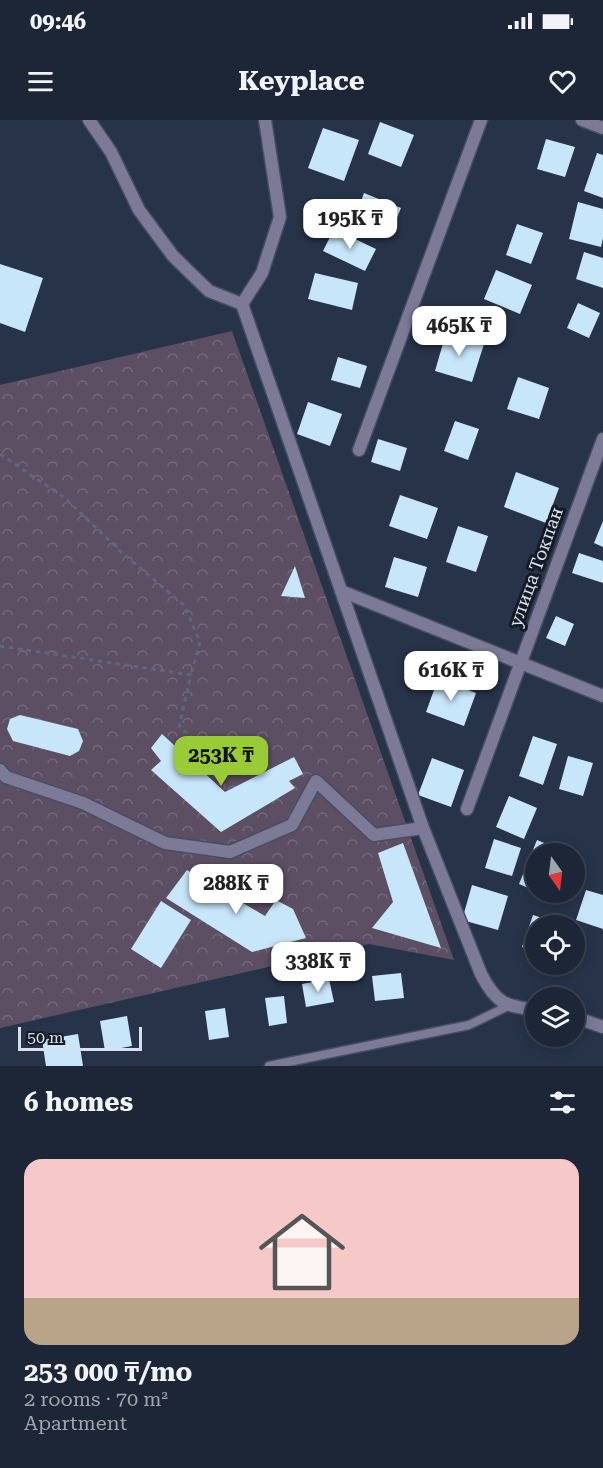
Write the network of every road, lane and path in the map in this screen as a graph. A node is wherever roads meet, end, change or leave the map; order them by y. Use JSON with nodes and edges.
{"nodes":[{"id":1,"x":89,"y":120,"type":"edge"},
{"id":2,"x":265,"y":120,"type":"edge"},
{"id":3,"x":481,"y":120,"type":"edge"},
{"id":4,"x":582,"y":120,"type":"edge"},
{"id":5,"x":603,"y":128,"type":"edge"},
{"id":6,"x":242,"y":304,"type":"junction"},
{"id":7,"x":603,"y":439,"type":"edge"},
{"id":8,"x":359,"y":450,"type":"dead end"},
{"id":9,"x":0,"y":454,"type":"edge"},
{"id":10,"x":341,"y":591,"type":"junction"},
{"id":11,"x":0,"y":646,"type":"edge"},
{"id":12,"x":520,"y":663,"type":"junction"},
{"id":13,"x":190,"y":675,"type":"junction"},
{"id":14,"x":603,"y":696,"type":"edge"},
{"id":15,"x":0,"y":770,"type":"edge"},
{"id":16,"x":225,"y":792,"type":"dead end"},
{"id":17,"x":467,"y":809,"type":"dead end"},
{"id":18,"x":423,"y":828,"type":"junction"},
{"id":19,"x":508,"y":1006,"type":"junction"},
{"id":20,"x":525,"y":1008,"type":"edge"},
{"id":21,"x":585,"y":1021,"type":"edge"},
{"id":22,"x":603,"y":1027,"type":"edge"},
{"id":23,"x":269,"y":1066,"type":"edge"}],
"edges":[{"from":1,"to":6,"type":"street"},
{"from":2,"to":6,"type":"street"},
{"from":3,"to":8,"type":"street"},
{"from":4,"to":5,"type":"street"},
{"from":6,"to":10,"type":"street"},
{"from":7,"to":12,"type":"street","name":"улица Токпан"},
{"from":9,"to":13,"type":"path"},
{"from":10,"to":12,"type":"street"},
{"from":10,"to":18,"type":"street"},
{"from":11,"to":13,"type":"path"},
{"from":12,"to":14,"type":"street"},
{"from":12,"to":17,"type":"street","name":"улица Токпан"},
{"from":13,"to":16,"type":"path"},
{"from":15,"to":18,"type":"street"},
{"from":18,"to":19,"type":"street"},
{"from":19,"to":20,"type":"street"},
{"from":19,"to":23,"type":"lane"},
{"from":21,"to":22,"type":"street"}]}
